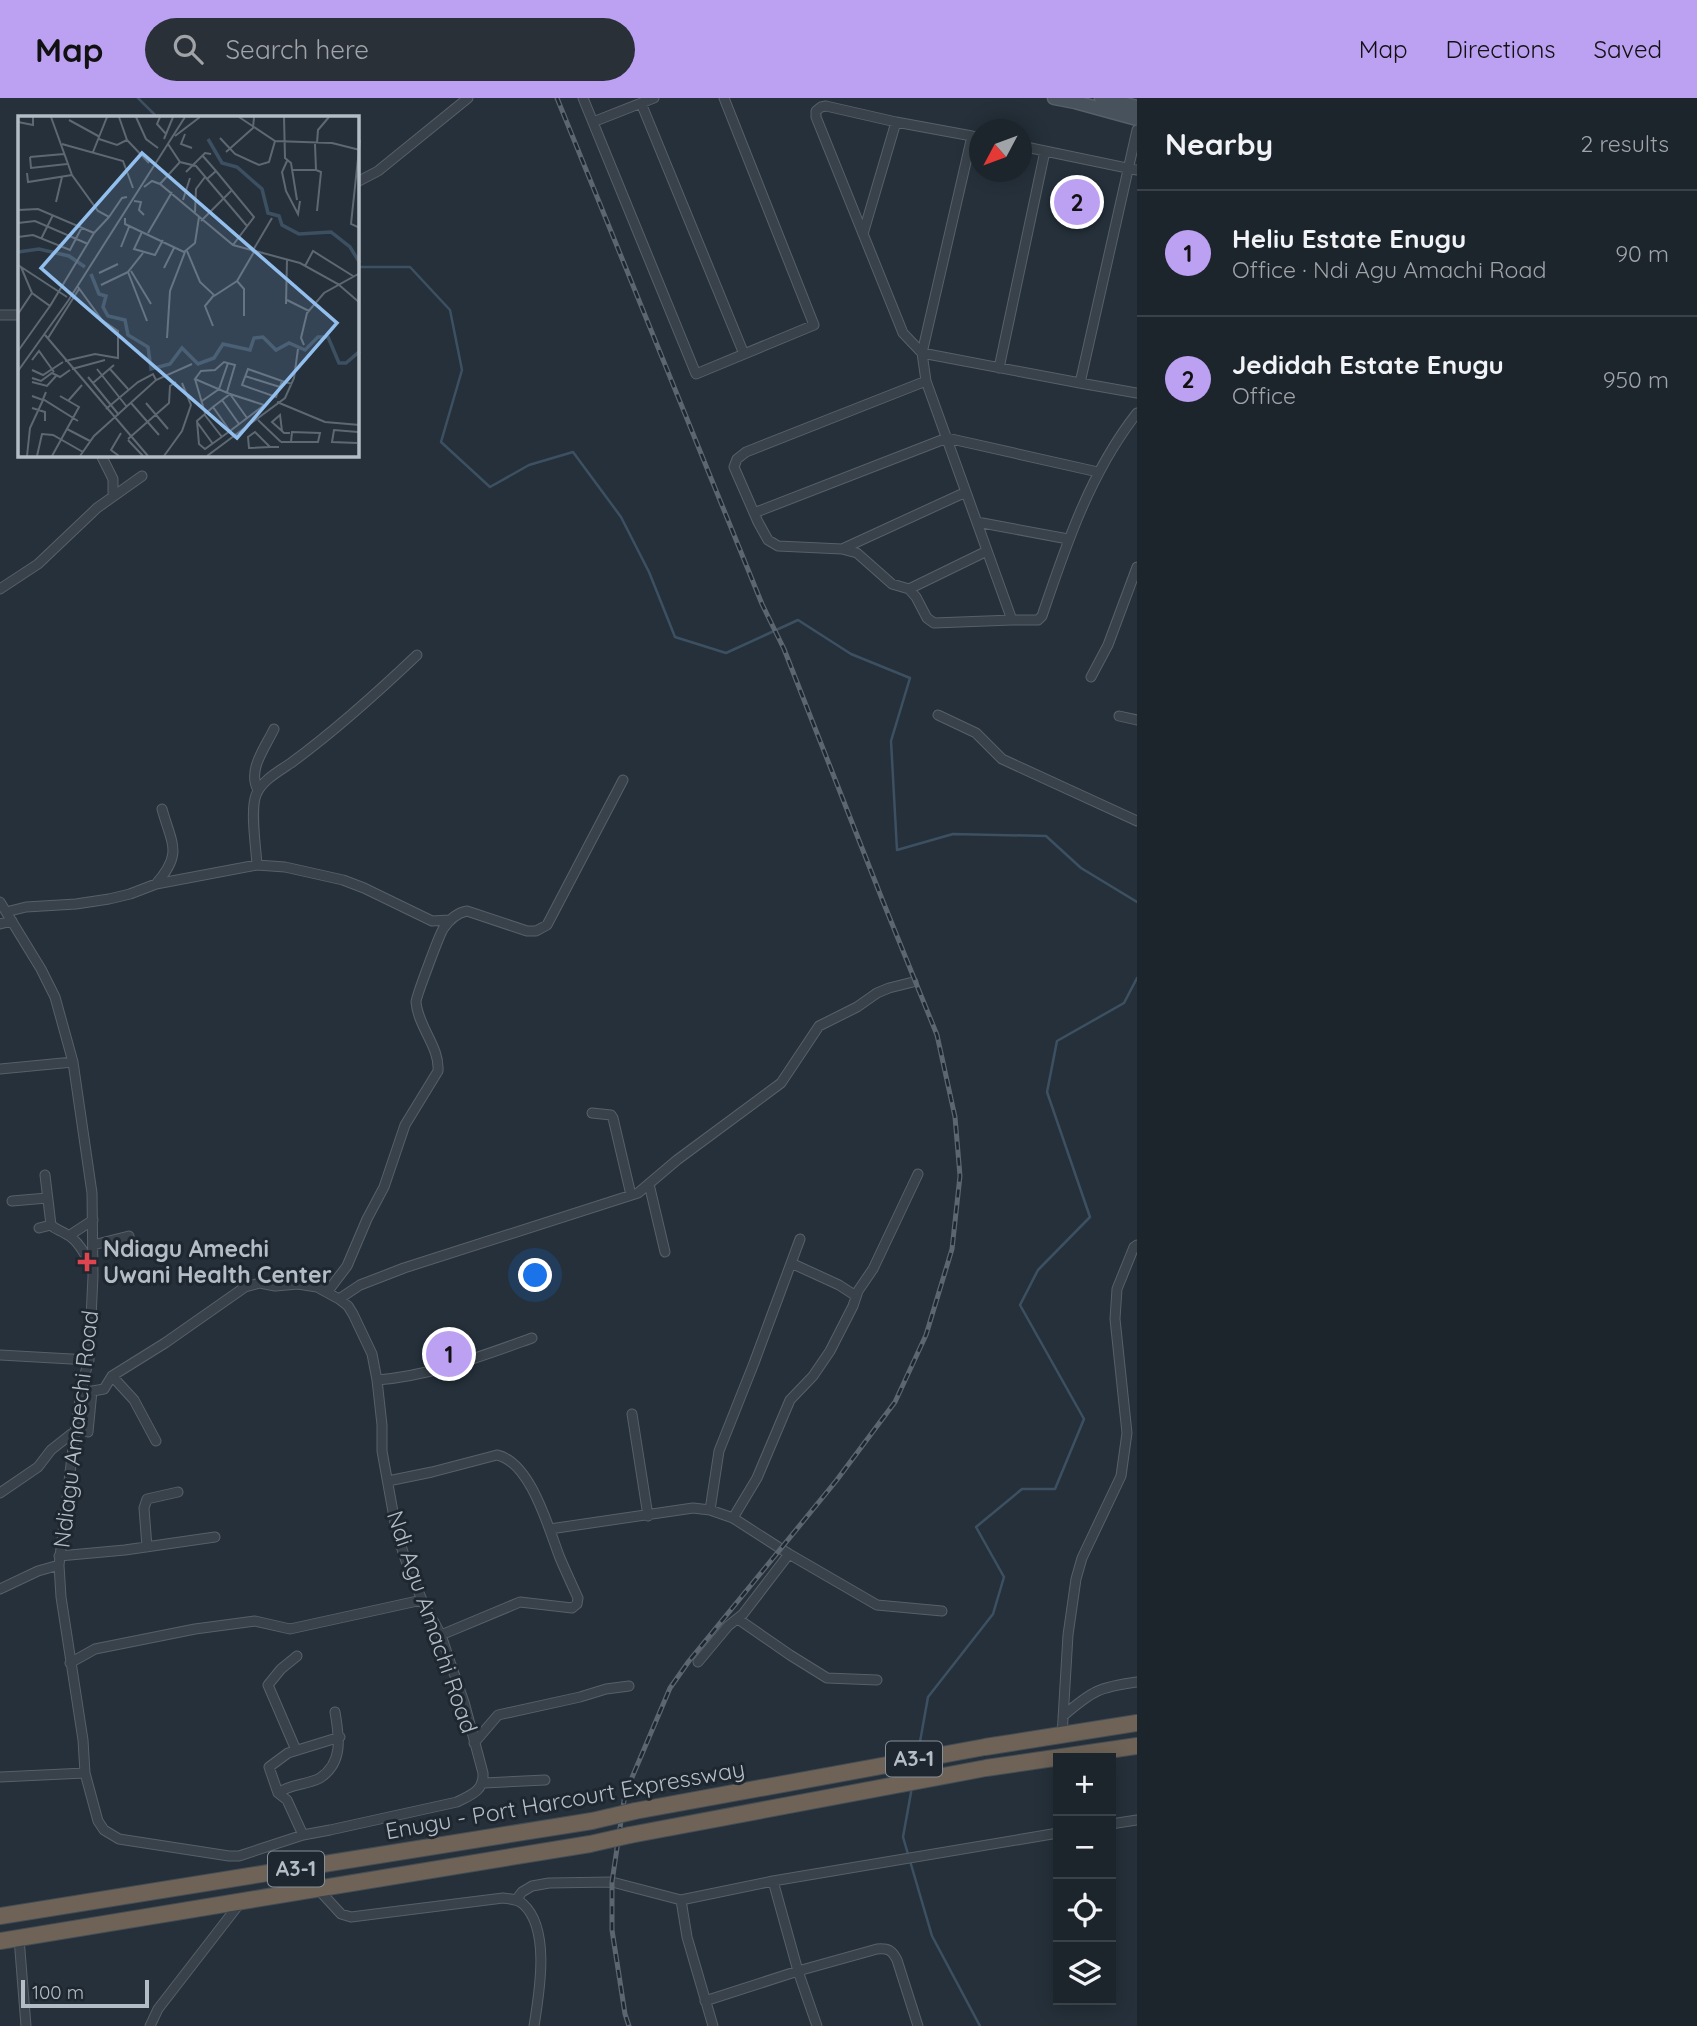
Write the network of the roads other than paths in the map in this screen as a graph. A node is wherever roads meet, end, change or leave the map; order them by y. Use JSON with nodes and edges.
{"nodes":[{"id":1,"x":468,"y":98,"type":"edge"},
{"id":2,"x":583,"y":98,"type":"edge"},
{"id":3,"x":654,"y":98,"type":"edge"},
{"id":4,"x":724,"y":98,"type":"edge"},
{"id":5,"x":1054,"y":98,"type":"edge"},
{"id":6,"x":1101,"y":98,"type":"edge"},
{"id":7,"x":640,"y":103,"type":"junction"},
{"id":8,"x":1137,"y":107,"type":"edge"},
{"id":9,"x":1137,"y":119,"type":"edge"},
{"id":10,"x":593,"y":122,"type":"junction"},
{"id":11,"x":896,"y":122,"type":"junction"},
{"id":12,"x":1137,"y":130,"type":"edge"},
{"id":13,"x":969,"y":136,"type":"edge"},
{"id":14,"x":1032,"y":148,"type":"edge"},
{"id":15,"x":1045,"y":151,"type":"junction"},
{"id":16,"x":969,"y":165,"type":"edge"},
{"id":17,"x":1133,"y":169,"type":"edge"},
{"id":18,"x":359,"y":181,"type":"edge"},
{"id":19,"x":863,"y":234,"type":"junction"},
{"id":20,"x":0,"y":315,"type":"edge"},
{"id":21,"x":18,"y":315,"type":"edge"},
{"id":22,"x":922,"y":353,"type":"junction"},
{"id":23,"x":744,"y":354,"type":"junction"},
{"id":24,"x":999,"y":368,"type":"junction"},
{"id":25,"x":926,"y":381,"type":"junction"},
{"id":26,"x":1080,"y":383,"type":"junction"},
{"id":27,"x":1137,"y":393,"type":"edge"},
{"id":28,"x":1137,"y":413,"type":"edge"},
{"id":29,"x":947,"y":438,"type":"junction"},
{"id":30,"x":102,"y":457,"type":"edge"},
{"id":31,"x":1098,"y":472,"type":"junction"},
{"id":32,"x":142,"y":475,"type":"dead end"},
{"id":33,"x":966,"y":492,"type":"junction"},
{"id":34,"x":113,"y":495,"type":"junction"},
{"id":35,"x":754,"y":513,"type":"junction"},
{"id":36,"x":976,"y":522,"type":"junction"},
{"id":37,"x":1068,"y":539,"type":"junction"},
{"id":38,"x":842,"y":549,"type":"junction"},
{"id":39,"x":987,"y":551,"type":"junction"},
{"id":40,"x":1137,"y":567,"type":"edge"},
{"id":41,"x":0,"y":589,"type":"edge"},
{"id":42,"x":909,"y":589,"type":"junction"},
{"id":43,"x":1012,"y":620,"type":"junction"},
{"id":44,"x":417,"y":654,"type":"dead end"},
{"id":45,"x":1091,"y":677,"type":"dead end"},
{"id":46,"x":938,"y":715,"type":"dead end"},
{"id":47,"x":1119,"y":716,"type":"dead end"},
{"id":48,"x":1137,"y":720,"type":"edge"},
{"id":49,"x":274,"y":729,"type":"dead end"},
{"id":50,"x":623,"y":780,"type":"dead end"},
{"id":51,"x":258,"y":790,"type":"junction"},
{"id":52,"x":162,"y":809,"type":"dead end"},
{"id":53,"x":1137,"y":821,"type":"edge"},
{"id":54,"x":257,"y":864,"type":"junction"},
{"id":55,"x":156,"y":884,"type":"junction"},
{"id":56,"x":0,"y":902,"type":"edge"},
{"id":57,"x":6,"y":912,"type":"junction"},
{"id":58,"x":449,"y":920,"type":"junction"},
{"id":59,"x":12,"y":921,"type":"junction"},
{"id":60,"x":432,"y":921,"type":"junction"},
{"id":61,"x":0,"y":924,"type":"edge"},
{"id":62,"x":440,"y":935,"type":"junction"},
{"id":63,"x":913,"y":982,"type":"dead end"},
{"id":64,"x":73,"y":1062,"type":"junction"},
{"id":65,"x":0,"y":1069,"type":"edge"},
{"id":66,"x":592,"y":1113,"type":"dead end"},
{"id":67,"x":918,"y":1174,"type":"dead end"},
{"id":68,"x":45,"y":1175,"type":"dead end"},
{"id":69,"x":649,"y":1184,"type":"junction"},
{"id":70,"x":631,"y":1195,"type":"junction"},
{"id":71,"x":47,"y":1198,"type":"junction"},
{"id":72,"x":12,"y":1200,"type":"dead end"},
{"id":73,"x":93,"y":1220,"type":"junction"},
{"id":74,"x":51,"y":1225,"type":"junction"},
{"id":75,"x":39,"y":1228,"type":"dead end"},
{"id":76,"x":70,"y":1235,"type":"junction"},
{"id":77,"x":130,"y":1236,"type":"dead end"},
{"id":78,"x":800,"y":1239,"type":"dead end"},
{"id":79,"x":93,"y":1245,"type":"junction"},
{"id":80,"x":1137,"y":1245,"type":"edge"},
{"id":81,"x":665,"y":1252,"type":"dead end"},
{"id":82,"x":791,"y":1263,"type":"junction"},
{"id":83,"x":93,"y":1276,"type":"junction"},
{"id":84,"x":328,"y":1292,"type":"junction"},
{"id":85,"x":856,"y":1296,"type":"junction"},
{"id":86,"x":340,"y":1298,"type":"junction"},
{"id":87,"x":532,"y":1338,"type":"dead end"},
{"id":88,"x":0,"y":1355,"type":"edge"},
{"id":89,"x":89,"y":1360,"type":"junction"},
{"id":90,"x":112,"y":1376,"type":"junction"},
{"id":91,"x":377,"y":1380,"type":"junction"},
{"id":92,"x":92,"y":1391,"type":"junction"},
{"id":93,"x":81,"y":1393,"type":"junction"},
{"id":94,"x":632,"y":1414,"type":"dead end"},
{"id":95,"x":75,"y":1431,"type":"junction"},
{"id":96,"x":88,"y":1432,"type":"dead end"},
{"id":97,"x":156,"y":1441,"type":"dead end"},
{"id":98,"x":388,"y":1481,"type":"junction"},
{"id":99,"x":178,"y":1492,"type":"dead end"},
{"id":100,"x":0,"y":1493,"type":"edge"},
{"id":101,"x":710,"y":1510,"type":"junction"},
{"id":102,"x":648,"y":1516,"type":"junction"},
{"id":103,"x":733,"y":1518,"type":"junction"},
{"id":104,"x":551,"y":1529,"type":"junction"},
{"id":105,"x":215,"y":1537,"type":"dead end"},
{"id":106,"x":147,"y":1546,"type":"junction"},
{"id":107,"x":789,"y":1555,"type":"junction"},
{"id":108,"x":59,"y":1561,"type":"junction"},
{"id":109,"x":0,"y":1589,"type":"edge"},
{"id":110,"x":422,"y":1600,"type":"junction"},
{"id":111,"x":942,"y":1611,"type":"dead end"},
{"id":112,"x":738,"y":1619,"type":"junction"},
{"id":113,"x":441,"y":1635,"type":"junction"},
{"id":114,"x":297,"y":1656,"type":"dead end"},
{"id":115,"x":698,"y":1662,"type":"dead end"},
{"id":116,"x":70,"y":1663,"type":"junction"},
{"id":117,"x":877,"y":1680,"type":"dead end"},
{"id":118,"x":1137,"y":1682,"type":"edge"},
{"id":119,"x":629,"y":1686,"type":"dead end"},
{"id":120,"x":335,"y":1712,"type":"dead end"},
{"id":121,"x":1063,"y":1716,"type":"junction"},
{"id":122,"x":1137,"y":1723,"type":"edge"},
{"id":123,"x":1062,"y":1735,"type":"junction"},
{"id":124,"x":340,"y":1737,"type":"junction"},
{"id":125,"x":474,"y":1743,"type":"junction"},
{"id":126,"x":1137,"y":1746,"type":"edge"},
{"id":127,"x":296,"y":1750,"type":"junction"},
{"id":128,"x":85,"y":1773,"type":"junction"},
{"id":129,"x":0,"y":1777,"type":"edge"},
{"id":130,"x":545,"y":1780,"type":"dead end"},
{"id":131,"x":484,"y":1783,"type":"junction"},
{"id":132,"x":278,"y":1793,"type":"junction"},
{"id":133,"x":1137,"y":1820,"type":"edge"},
{"id":134,"x":1116,"y":1823,"type":"edge"},
{"id":135,"x":1053,"y":1834,"type":"edge"},
{"id":136,"x":303,"y":1835,"type":"junction"},
{"id":137,"x":239,"y":1856,"type":"junction"},
{"id":138,"x":241,"y":1878,"type":"junction"},
{"id":139,"x":773,"y":1881,"type":"junction"},
{"id":140,"x":318,"y":1889,"type":"junction"},
{"id":141,"x":516,"y":1900,"type":"junction"},
{"id":142,"x":681,"y":1900,"type":"junction"},
{"id":143,"x":240,"y":1903,"type":"junction"},
{"id":144,"x":0,"y":1916,"type":"edge"},
{"id":145,"x":19,"y":1938,"type":"junction"},
{"id":146,"x":0,"y":1941,"type":"edge"},
{"id":147,"x":798,"y":1971,"type":"junction"},
{"id":148,"x":705,"y":2001,"type":"junction"},
{"id":149,"x":26,"y":2026,"type":"edge"},
{"id":150,"x":150,"y":2026,"type":"edge"},
{"id":151,"x":534,"y":2026,"type":"edge"},
{"id":152,"x":713,"y":2026,"type":"edge"},
{"id":153,"x":817,"y":2026,"type":"edge"},
{"id":154,"x":918,"y":2026,"type":"edge"}],
"edges":[{"from":1,"to":18,"type":"street"},
{"from":2,"to":10,"type":"street"},
{"from":3,"to":7,"type":"street"},
{"from":4,"to":23,"type":"street"},
{"from":5,"to":9,"type":"street"},
{"from":6,"to":8,"type":"street"},
{"from":7,"to":10,"type":"street"},
{"from":7,"to":23,"type":"street"},
{"from":10,"to":23,"type":"street"},
{"from":11,"to":13,"type":"street"},
{"from":11,"to":19,"type":"street"},
{"from":11,"to":19,"type":"street"},
{"from":12,"to":17,"type":"street"},
{"from":14,"to":15,"type":"street"},
{"from":15,"to":17,"type":"street"},
{"from":15,"to":24,"type":"street"},
{"from":16,"to":22,"type":"street"},
{"from":17,"to":26,"type":"street"},
{"from":19,"to":22,"type":"street"},
{"from":20,"to":21,"type":"street"},
{"from":22,"to":24,"type":"street"},
{"from":22,"to":25,"type":"street"},
{"from":24,"to":26,"type":"street"},
{"from":25,"to":29,"type":"street"},
{"from":25,"to":35,"type":"street"},
{"from":26,"to":27,"type":"street"},
{"from":28,"to":31,"type":"street"},
{"from":29,"to":31,"type":"street"},
{"from":29,"to":33,"type":"street"},
{"from":29,"to":35,"type":"street"},
{"from":30,"to":34,"type":"street"},
{"from":31,"to":37,"type":"street"},
{"from":32,"to":34,"type":"street"},
{"from":33,"to":36,"type":"street"},
{"from":33,"to":38,"type":"street"},
{"from":34,"to":41,"type":"street"},
{"from":35,"to":38,"type":"street"},
{"from":36,"to":37,"type":"street"},
{"from":36,"to":39,"type":"street"},
{"from":37,"to":43,"type":"street"},
{"from":38,"to":42,"type":"street"},
{"from":39,"to":42,"type":"street"},
{"from":39,"to":43,"type":"street"},
{"from":40,"to":45,"type":"street"},
{"from":42,"to":43,"type":"street"},
{"from":44,"to":51,"type":"street"},
{"from":46,"to":53,"type":"street"},
{"from":47,"to":48,"type":"street"},
{"from":49,"to":51,"type":"street"},
{"from":50,"to":58,"type":"street"},
{"from":51,"to":54,"type":"street"},
{"from":52,"to":55,"type":"street"},
{"from":54,"to":55,"type":"street"},
{"from":54,"to":60,"type":"street"},
{"from":55,"to":57,"type":"street"},
{"from":56,"to":57,"type":"street","name":"Ndiagu Amaechi Road"},
{"from":57,"to":59,"type":"street","name":"Ndiagu Amaechi Road"},
{"from":58,"to":60,"type":"street"},
{"from":58,"to":62,"type":"street"},
{"from":59,"to":61,"type":"street"},
{"from":59,"to":64,"type":"street","name":"Ndiagu Amaechi Road"},
{"from":60,"to":62,"type":"street"},
{"from":62,"to":84,"type":"street"},
{"from":63,"to":69,"type":"street"},
{"from":64,"to":65,"type":"street"},
{"from":64,"to":73,"type":"street","name":"Ndiagu Amaechi Road"},
{"from":66,"to":70,"type":"street"},
{"from":67,"to":85,"type":"street"},
{"from":68,"to":71,"type":"street"},
{"from":69,"to":70,"type":"street"},
{"from":69,"to":81,"type":"street"},
{"from":70,"to":86,"type":"street"},
{"from":71,"to":72,"type":"street"},
{"from":71,"to":74,"type":"street"},
{"from":73,"to":76,"type":"street"},
{"from":73,"to":79,"type":"street","name":"Ndiagu Amaechi Road"},
{"from":74,"to":75,"type":"street"},
{"from":74,"to":76,"type":"street"},
{"from":76,"to":83,"type":"street"},
{"from":77,"to":79,"type":"street"},
{"from":78,"to":82,"type":"street"},
{"from":79,"to":83,"type":"street","name":"Ndiagu Amaechi Road"},
{"from":80,"to":121,"type":"street"},
{"from":82,"to":85,"type":"street"},
{"from":82,"to":101,"type":"street"},
{"from":83,"to":89,"type":"street","name":"Ndiagu Amaechi Road"},
{"from":84,"to":86,"type":"street","name":"Ndi Agu Amachi Road"},
{"from":84,"to":90,"type":"street","name":"Ndi Agu Amachi Road"},
{"from":85,"to":103,"type":"street"},
{"from":86,"to":91,"type":"street","name":"Ndi Agu Amachi Road"},
{"from":87,"to":91,"type":"street"},
{"from":88,"to":89,"type":"street"},
{"from":89,"to":93,"type":"street","name":"Ndiagu Amaechi Road"},
{"from":90,"to":92,"type":"street","name":"Ndi Agu Amachi Road"},
{"from":90,"to":97,"type":"street"},
{"from":91,"to":98,"type":"street","name":"Ndi Agu Amachi Road"},
{"from":92,"to":93,"type":"street","name":"Ndi Agu Amachi Road"},
{"from":92,"to":96,"type":"street"},
{"from":93,"to":95,"type":"street","name":"Ndiagu Amaechi Road"},
{"from":94,"to":102,"type":"street"},
{"from":95,"to":100,"type":"street"},
{"from":95,"to":108,"type":"street","name":"Ndiagu Amaechi Road"},
{"from":98,"to":104,"type":"street"},
{"from":98,"to":110,"type":"street","name":"Ndi Agu Amachi Road"},
{"from":99,"to":106,"type":"street"},
{"from":101,"to":102,"type":"street"},
{"from":101,"to":103,"type":"street"},
{"from":102,"to":104,"type":"street"},
{"from":103,"to":107,"type":"street"},
{"from":104,"to":113,"type":"street"},
{"from":105,"to":106,"type":"street"},
{"from":106,"to":108,"type":"street"},
{"from":107,"to":111,"type":"street"},
{"from":107,"to":112,"type":"street"},
{"from":108,"to":109,"type":"street"},
{"from":108,"to":116,"type":"street","name":"Ndiagu Amaechi Road"},
{"from":110,"to":113,"type":"street","name":"Ndi Agu Amachi Road"},
{"from":110,"to":116,"type":"street"},
{"from":112,"to":115,"type":"street"},
{"from":112,"to":117,"type":"street"},
{"from":113,"to":125,"type":"street","name":"Ndi Agu Amachi Road"},
{"from":114,"to":127,"type":"street"},
{"from":116,"to":128,"type":"street","name":"Ndiagu Amaechi Road"},
{"from":118,"to":121,"type":"street"},
{"from":119,"to":125,"type":"street"},
{"from":120,"to":124,"type":"street"},
{"from":121,"to":123,"type":"street"},
{"from":122,"to":123,"type":"highway","name":"Enugu - Port Harcourt Expressway","number":"A3-1"},
{"from":123,"to":138,"type":"highway","name":"Enugu - Port Harcourt Expressway","number":"A3-1","bridge":true},
{"from":124,"to":127,"type":"street"},
{"from":124,"to":132,"type":"street"},
{"from":125,"to":131,"type":"street","name":"Ndi Agu Amachi Road"},
{"from":126,"to":140,"type":"highway","number":"A3-1","bridge":true},
{"from":127,"to":132,"type":"street"},
{"from":128,"to":129,"type":"street"},
{"from":128,"to":137,"type":"street","name":"Ndiagu Amaechi Road"},
{"from":130,"to":131,"type":"street"},
{"from":131,"to":136,"type":"street"},
{"from":132,"to":136,"type":"street"},
{"from":133,"to":134,"type":"street"},
{"from":135,"to":139,"type":"street"},
{"from":136,"to":137,"type":"street"},
{"from":137,"to":138,"type":"street"},
{"from":138,"to":144,"type":"highway","name":"Enugu - Port Harcourt Expressway","number":"A3-1"},
{"from":139,"to":142,"type":"street"},
{"from":139,"to":147,"type":"street"},
{"from":140,"to":141,"type":"street"},
{"from":140,"to":143,"type":"highway","number":"A3-1"},
{"from":141,"to":142,"type":"street"},
{"from":141,"to":151,"type":"street"},
{"from":142,"to":148,"type":"street"},
{"from":143,"to":145,"type":"highway","number":"A3-1"},
{"from":143,"to":150,"type":"street"},
{"from":145,"to":146,"type":"highway","number":"A3-1"},
{"from":145,"to":149,"type":"street"},
{"from":147,"to":148,"type":"street"},
{"from":147,"to":153,"type":"street"},
{"from":147,"to":154,"type":"street"},
{"from":148,"to":152,"type":"street"}]}
